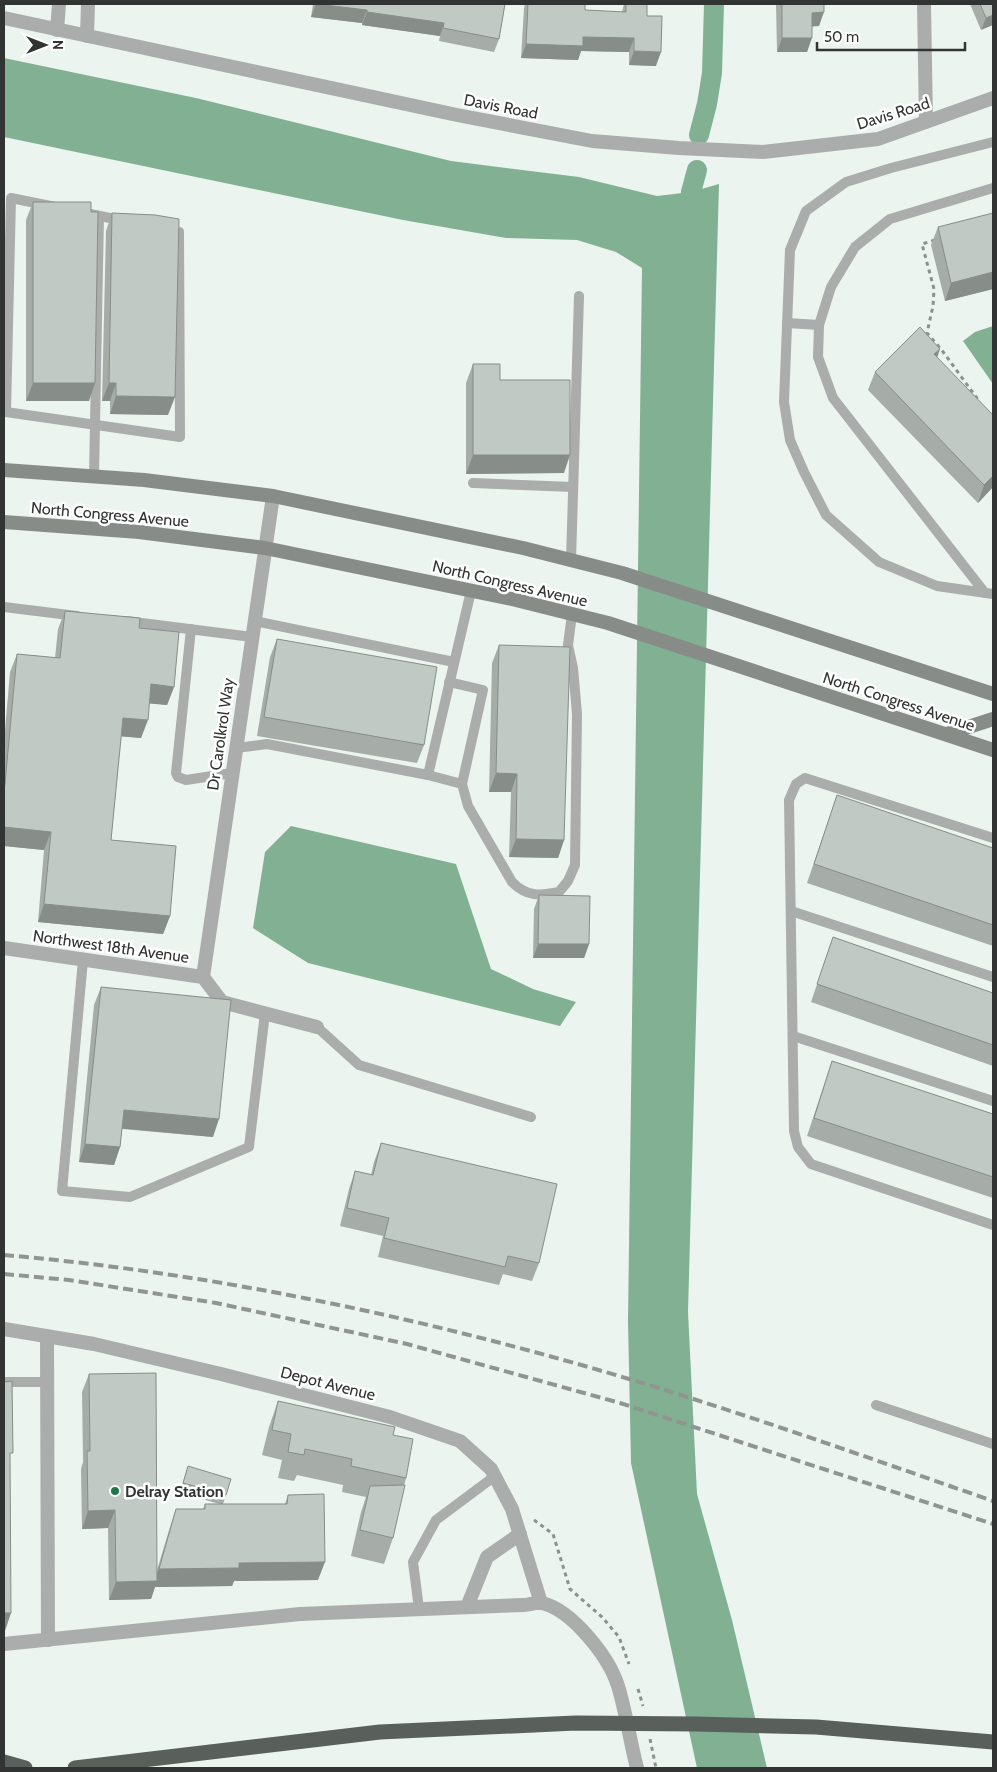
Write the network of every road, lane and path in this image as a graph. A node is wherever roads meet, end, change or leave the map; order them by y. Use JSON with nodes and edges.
{"nodes":[{"id":1,"x":59,"y":4,"type":"edge"},
{"id":2,"x":88,"y":4,"type":"edge"},
{"id":3,"x":924,"y":4,"type":"edge"},
{"id":4,"x":4,"y":18,"type":"edge"},
{"id":5,"x":57,"y":30,"type":"junction"},
{"id":6,"x":87,"y":36,"type":"junction"},
{"id":7,"x":993,"y":98,"type":"edge"},
{"id":8,"x":926,"y":122,"type":"junction"},
{"id":9,"x":993,"y":142,"type":"edge"},
{"id":10,"x":993,"y":188,"type":"edge"},
{"id":11,"x":99,"y":216,"type":"junction"},
{"id":12,"x":940,"y":239,"type":"edge"},
{"id":13,"x":579,"y":296,"type":"dead end"},
{"id":14,"x":787,"y":323,"type":"junction"},
{"id":15,"x":819,"y":325,"type":"junction"},
{"id":16,"x":982,"y":404,"type":"edge"},
{"id":17,"x":95,"y":425,"type":"junction"},
{"id":18,"x":4,"y":470,"type":"edge"},
{"id":19,"x":94,"y":476,"type":"junction"},
{"id":20,"x":473,"y":483,"type":"dead end"},
{"id":21,"x":573,"y":487,"type":"junction"},
{"id":22,"x":273,"y":496,"type":"junction"},
{"id":23,"x":4,"y":522,"type":"edge"},
{"id":24,"x":265,"y":548,"type":"junction"},
{"id":25,"x":571,"y":560,"type":"junction"},
{"id":26,"x":471,"y":590,"type":"junction"},
{"id":27,"x":989,"y":594,"type":"edge"},
{"id":28,"x":4,"y":607,"type":"edge"},
{"id":29,"x":572,"y":614,"type":"junction"},
{"id":30,"x":83,"y":616,"type":"edge"},
{"id":31,"x":112,"y":620,"type":"edge"},
{"id":32,"x":254,"y":621,"type":"junction"},
{"id":33,"x":191,"y":629,"type":"junction"},
{"id":34,"x":252,"y":637,"type":"junction"},
{"id":35,"x":454,"y":662,"type":"junction"},
{"id":36,"x":449,"y":682,"type":"junction"},
{"id":37,"x":991,"y":691,"type":"edge"},
{"id":38,"x":993,"y":719,"type":"edge"},
{"id":39,"x":947,"y":734,"type":"junction"},
{"id":40,"x":236,"y":748,"type":"junction"},
{"id":41,"x":993,"y":750,"type":"edge"},
{"id":42,"x":232,"y":773,"type":"junction"},
{"id":43,"x":428,"y":775,"type":"junction"},
{"id":44,"x":462,"y":784,"type":"junction"},
{"id":45,"x":993,"y":838,"type":"edge"},
{"id":46,"x":791,"y":911,"type":"junction"},
{"id":47,"x":4,"y":948,"type":"edge"},
{"id":48,"x":83,"y":960,"type":"junction"},
{"id":49,"x":203,"y":977,"type":"junction"},
{"id":50,"x":993,"y":977,"type":"edge"},
{"id":51,"x":265,"y":1013,"type":"junction"},
{"id":52,"x":317,"y":1026,"type":"joint"},
{"id":53,"x":793,"y":1036,"type":"junction"},
{"id":54,"x":993,"y":1101,"type":"edge"},
{"id":55,"x":531,"y":1117,"type":"dead end"},
{"id":56,"x":993,"y":1225,"type":"edge"},
{"id":57,"x":4,"y":1330,"type":"edge"},
{"id":58,"x":47,"y":1336,"type":"junction"},
{"id":59,"x":4,"y":1382,"type":"edge"},
{"id":60,"x":47,"y":1382,"type":"junction"},
{"id":61,"x":876,"y":1405,"type":"dead end"},
{"id":62,"x":993,"y":1444,"type":"edge"},
{"id":63,"x":495,"y":1476,"type":"junction"},
{"id":64,"x":520,"y":1534,"type":"junction"},
{"id":65,"x":541,"y":1602,"type":"junction"},
{"id":66,"x":467,"y":1607,"type":"junction"},
{"id":67,"x":419,"y":1609,"type":"junction"},
{"id":68,"x":48,"y":1640,"type":"junction"},
{"id":69,"x":4,"y":1644,"type":"edge"},
{"id":70,"x":993,"y":1742,"type":"edge"},
{"id":71,"x":4,"y":1762,"type":"edge"},
{"id":72,"x":25,"y":1768,"type":"edge"},
{"id":73,"x":75,"y":1768,"type":"edge"},
{"id":74,"x":637,"y":1768,"type":"edge"}],
"edges":[{"from":1,"to":5,"type":"street"},
{"from":2,"to":6,"type":"street"},
{"from":3,"to":8,"type":"street"},
{"from":4,"to":5,"type":"street","name":"Davis Road"},
{"from":5,"to":6,"type":"street","name":"Davis Road"},
{"from":6,"to":8,"type":"street","name":"Davis Road"},
{"from":7,"to":8,"type":"street","name":"Davis Road"},
{"from":9,"to":14,"type":"lane"},
{"from":10,"to":15,"type":"lane"},
{"from":11,"to":17,"type":"lane"},
{"from":11,"to":17,"type":"lane"},
{"from":11,"to":17,"type":"lane"},
{"from":12,"to":16,"type":"path"},
{"from":13,"to":21,"type":"lane"},
{"from":14,"to":15,"type":"lane"},
{"from":14,"to":27,"type":"lane"},
{"from":15,"to":27,"type":"lane"},
{"from":17,"to":19,"type":"lane"},
{"from":18,"to":19,"type":"main road"},
{"from":19,"to":22,"type":"main road"},
{"from":20,"to":21,"type":"lane"},
{"from":21,"to":25,"type":"lane"},
{"from":22,"to":24,"type":"street","name":"Dr Carolkrol Way"},
{"from":22,"to":25,"type":"main road"},
{"from":23,"to":24,"type":"main road","name":"North Congress Avenue"},
{"from":24,"to":26,"type":"main road","name":"North Congress Avenue"},
{"from":24,"to":32,"type":"street","name":"Dr Carolkrol Way"},
{"from":25,"to":37,"type":"main road"},
{"from":26,"to":29,"type":"main road","name":"North Congress Avenue"},
{"from":26,"to":35,"type":"lane"},
{"from":28,"to":30,"type":"lane"},
{"from":29,"to":39,"type":"main road","name":"North Congress Avenue"},
{"from":29,"to":44,"type":"lane"},
{"from":31,"to":33,"type":"lane"},
{"from":32,"to":34,"type":"street","name":"Dr Carolkrol Way"},
{"from":32,"to":35,"type":"lane"},
{"from":33,"to":34,"type":"lane"},
{"from":33,"to":42,"type":"lane"},
{"from":34,"to":40,"type":"street","name":"Dr Carolkrol Way"},
{"from":35,"to":36,"type":"lane"},
{"from":36,"to":43,"type":"lane"},
{"from":36,"to":44,"type":"lane"},
{"from":38,"to":39,"type":"main road"},
{"from":39,"to":41,"type":"main road","name":"North Congress Avenue"},
{"from":40,"to":42,"type":"street","name":"Dr Carolkrol Way"},
{"from":40,"to":43,"type":"lane"},
{"from":42,"to":49,"type":"street","name":"Dr Carolkrol Way"},
{"from":43,"to":44,"type":"lane"},
{"from":45,"to":46,"type":"lane"},
{"from":46,"to":50,"type":"lane"},
{"from":46,"to":53,"type":"lane"},
{"from":47,"to":48,"type":"street","name":"Northwest 18th Avenue"},
{"from":48,"to":49,"type":"street","name":"Northwest 18th Avenue"},
{"from":48,"to":51,"type":"lane"},
{"from":49,"to":51,"type":"street","name":"Northwest 18th Avenue"},
{"from":51,"to":52,"type":"street","name":"Northwest 18th Avenue"},
{"from":52,"to":55,"type":"lane"},
{"from":53,"to":54,"type":"lane"},
{"from":53,"to":56,"type":"lane"},
{"from":57,"to":58,"type":"street","name":"Depot Avenue"},
{"from":58,"to":60,"type":"street"},
{"from":58,"to":63,"type":"street","name":"Depot Avenue"},
{"from":59,"to":60,"type":"lane"},
{"from":60,"to":68,"type":"street"},
{"from":61,"to":62,"type":"lane"},
{"from":63,"to":64,"type":"street","name":"Depot Avenue"},
{"from":63,"to":67,"type":"lane"},
{"from":64,"to":65,"type":"street","name":"Depot Avenue"},
{"from":64,"to":66,"type":"street"},
{"from":65,"to":66,"type":"street"},
{"from":65,"to":74,"type":"street"},
{"from":66,"to":67,"type":"street"},
{"from":67,"to":68,"type":"street"},
{"from":68,"to":69,"type":"street"},
{"from":70,"to":73,"type":"highway"},
{"from":71,"to":72,"type":"highway"}]}
